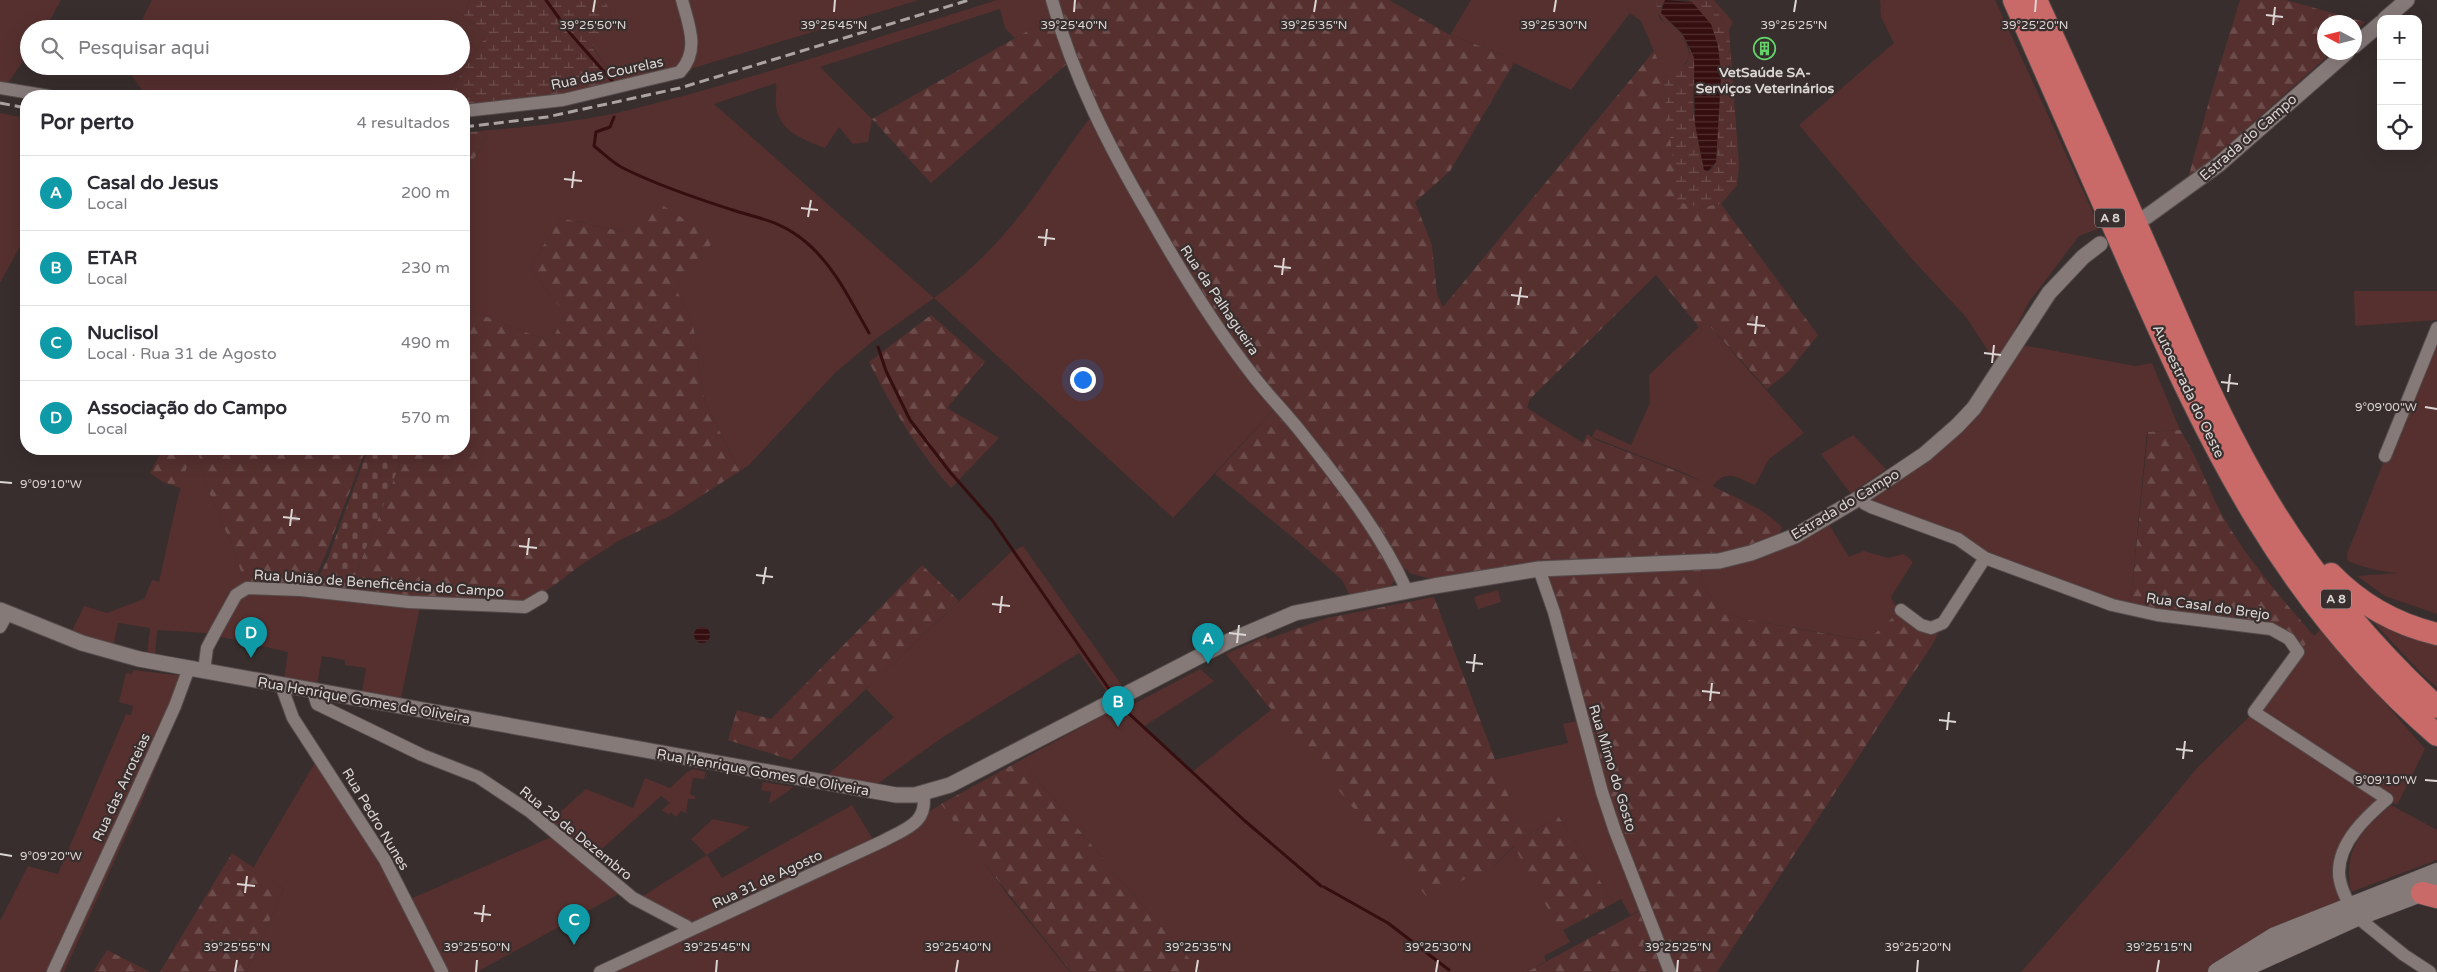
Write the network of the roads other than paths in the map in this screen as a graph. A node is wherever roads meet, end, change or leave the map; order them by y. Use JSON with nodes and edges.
{"nodes":[{"id":1,"x":682,"y":0,"type":"edge"},
{"id":2,"x":1052,"y":0,"type":"edge"},
{"id":3,"x":2014,"y":0,"type":"edge"},
{"id":4,"x":2036,"y":0,"type":"edge"},
{"id":5,"x":2407,"y":0,"type":"edge"},
{"id":6,"x":2390,"y":15,"type":"edge"},
{"id":7,"x":2377,"y":26,"type":"edge"},
{"id":8,"x":2362,"y":39,"type":"edge"},
{"id":9,"x":2337,"y":60,"type":"edge"},
{"id":10,"x":0,"y":88,"type":"edge"},
{"id":11,"x":20,"y":91,"type":"edge"},
{"id":12,"x":470,"y":110,"type":"edge"},
{"id":13,"x":2146,"y":217,"type":"dead end"},
{"id":14,"x":2100,"y":244,"type":"dead end"},
{"id":15,"x":2437,"y":328,"type":"edge"},
{"id":16,"x":2386,"y":456,"type":"dead end"},
{"id":17,"x":2253,"y":476,"type":"junction"},
{"id":18,"x":1861,"y":497,"type":"junction"},
{"id":19,"x":1985,"y":558,"type":"junction"},
{"id":20,"x":1539,"y":569,"type":"junction"},
{"id":21,"x":1489,"y":576,"type":"joint"},
{"id":22,"x":1407,"y":591,"type":"junction"},
{"id":23,"x":542,"y":597,"type":"dead end"},
{"id":24,"x":1901,"y":610,"type":"dead end"},
{"id":25,"x":4,"y":612,"type":"edge"},
{"id":26,"x":0,"y":627,"type":"edge"},
{"id":27,"x":2437,"y":634,"type":"edge"},
{"id":28,"x":188,"y":668,"type":"junction"},
{"id":29,"x":204,"y":671,"type":"junction"},
{"id":30,"x":281,"y":685,"type":"junction"},
{"id":31,"x":313,"y":691,"type":"junction"},
{"id":32,"x":2437,"y":707,"type":"edge"},
{"id":33,"x":2437,"y":735,"type":"edge"},
{"id":34,"x":923,"y":793,"type":"junction"},
{"id":35,"x":2437,"y":872,"type":"edge"},
{"id":36,"x":2432,"y":892,"type":"edge"},
{"id":37,"x":2353,"y":911,"type":"junction"},
{"id":38,"x":691,"y":930,"type":"junction"},
{"id":39,"x":53,"y":972,"type":"edge"},
{"id":40,"x":442,"y":972,"type":"edge"},
{"id":41,"x":600,"y":972,"type":"edge"},
{"id":42,"x":1670,"y":972,"type":"edge"},
{"id":43,"x":2217,"y":972,"type":"edge"},
{"id":44,"x":2236,"y":972,"type":"edge"},
{"id":45,"x":2430,"y":972,"type":"edge"}],
"edges":[{"from":1,"to":12,"type":"street","name":"Rua das Courelas"},
{"from":2,"to":22,"type":"street","name":"Rua da Palhagueira"},
{"from":3,"to":33,"type":"highway","name":"Autoestrada do Oeste","number":"A 8"},
{"from":4,"to":17,"type":"highway","name":"Autoestrada do Oeste","number":"A 8"},
{"from":5,"to":6,"type":"street"},
{"from":7,"to":8,"type":"street"},
{"from":9,"to":13,"type":"street","name":"Estrada do Campo"},
{"from":10,"to":11,"type":"street"},
{"from":14,"to":18,"type":"street","name":"Estrada do Campo"},
{"from":15,"to":16,"type":"street"},
{"from":17,"to":27,"type":"highway"},
{"from":17,"to":32,"type":"highway","name":"Autoestrada do Oeste","number":"A 8"},
{"from":18,"to":19,"type":"street","name":"Rua Casal do Brejo"},
{"from":18,"to":20,"type":"street","name":"Estrada do Campo"},
{"from":19,"to":24,"type":"street"},
{"from":19,"to":37,"type":"street","name":"Rua Casal do Brejo"},
{"from":20,"to":21,"type":"street","name":"Estrada do Campo"},
{"from":20,"to":42,"type":"street","name":"Rua Mimo do Gosto"},
{"from":21,"to":22,"type":"street","name":"Rua Henrique Gomes de Oliveira"},
{"from":22,"to":34,"type":"street","name":"Rua Henrique Gomes de Oliveira"},
{"from":23,"to":29,"type":"street","name":"Rua União de Beneficência do Campo"},
{"from":25,"to":26,"type":"street"},
{"from":25,"to":28,"type":"street","name":"Rua Henrique Gomes de Oliveira"},
{"from":28,"to":29,"type":"street","name":"Rua Henrique Gomes de Oliveira"},
{"from":28,"to":39,"type":"street","name":"Rua das Arroteias"},
{"from":29,"to":30,"type":"street","name":"Rua Henrique Gomes de Oliveira"},
{"from":30,"to":31,"type":"street","name":"Rua Henrique Gomes de Oliveira"},
{"from":30,"to":40,"type":"street","name":"Rua Pedro Nunes"},
{"from":31,"to":34,"type":"street","name":"Rua Henrique Gomes de Oliveira"},
{"from":31,"to":38,"type":"street","name":"Rua 29 de Dezembro"},
{"from":34,"to":38,"type":"street","name":"Rua 31 de Agosto"},
{"from":35,"to":37,"type":"main road"},
{"from":36,"to":37,"type":"main road"},
{"from":37,"to":43,"type":"main road"},
{"from":37,"to":44,"type":"main road"},
{"from":37,"to":45,"type":"street"},
{"from":38,"to":41,"type":"street","name":"Rua 31 de Agosto"}]}
